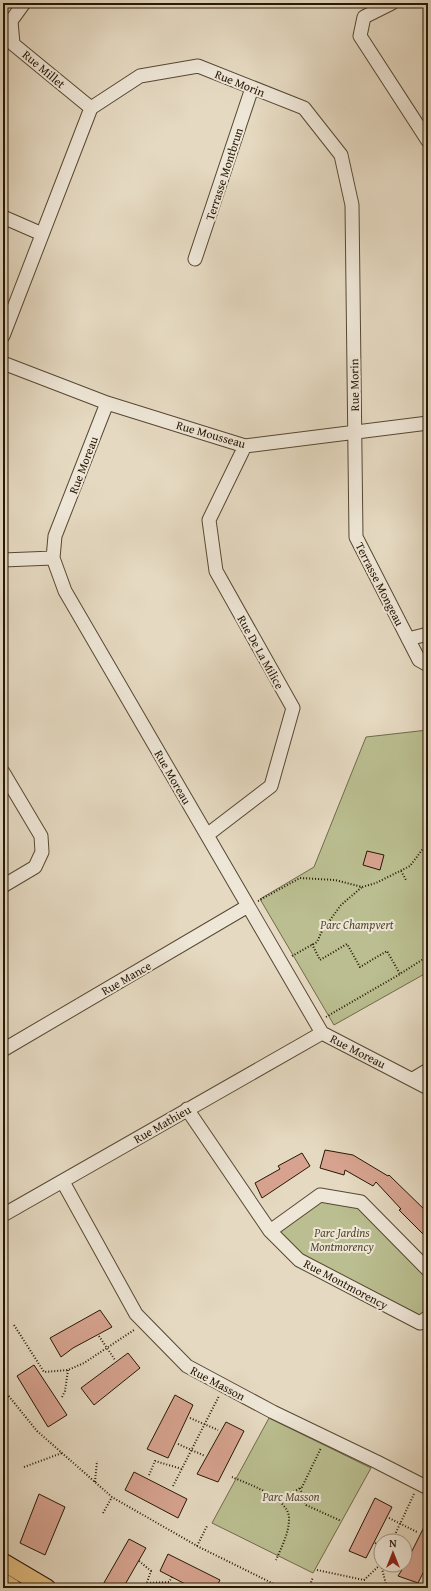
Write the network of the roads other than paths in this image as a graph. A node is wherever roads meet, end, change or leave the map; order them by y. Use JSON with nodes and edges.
{"nodes":[{"id":1,"x":24,"y":3,"type":"edge"},
{"id":2,"x":392,"y":3,"type":"edge"},
{"id":3,"x":252,"y":88,"type":"junction"},
{"id":4,"x":91,"y":108,"type":"junction"},
{"id":5,"x":428,"y":141,"type":"edge"},
{"id":6,"x":3,"y":217,"type":"edge"},
{"id":7,"x":42,"y":234,"type":"junction"},
{"id":8,"x":195,"y":259,"type":"dead end"},
{"id":9,"x":3,"y":336,"type":"edge"},
{"id":10,"x":3,"y":363,"type":"edge"},
{"id":11,"x":107,"y":403,"type":"junction"},
{"id":12,"x":428,"y":423,"type":"edge"},
{"id":13,"x":354,"y":432,"type":"junction"},
{"id":14,"x":245,"y":446,"type":"junction"},
{"id":15,"x":53,"y":558,"type":"junction"},
{"id":16,"x":3,"y":560,"type":"edge"},
{"id":17,"x":428,"y":634,"type":"edge"},
{"id":18,"x":408,"y":638,"type":"junction"},
{"id":19,"x":428,"y":665,"type":"edge"},
{"id":20,"x":3,"y":772,"type":"edge"},
{"id":21,"x":207,"y":835,"type":"junction"},
{"id":22,"x":3,"y":886,"type":"edge"},
{"id":23,"x":248,"y":906,"type":"junction"},
{"id":24,"x":319,"y":1028,"type":"junction"},
{"id":25,"x":3,"y":1050,"type":"edge"},
{"id":26,"x":428,"y":1070,"type":"edge"},
{"id":27,"x":413,"y":1079,"type":"junction"},
{"id":28,"x":428,"y":1088,"type":"edge"},
{"id":29,"x":187,"y":1109,"type":"junction"},
{"id":30,"x":63,"y":1182,"type":"junction"},
{"id":31,"x":3,"y":1215,"type":"edge"},
{"id":32,"x":270,"y":1231,"type":"junction"},
{"id":33,"x":428,"y":1270,"type":"edge"},
{"id":34,"x":428,"y":1317,"type":"edge"},
{"id":35,"x":424,"y":1486,"type":"edge"},
{"id":36,"x":3,"y":1562,"type":"edge"},
{"id":37,"x":18,"y":1571,"type":"junction"},
{"id":38,"x":9,"y":1586,"type":"edge"},
{"id":39,"x":47,"y":1588,"type":"edge"}],
"edges":[{"from":1,"to":4,"type":"street","name":"Rue Millet"},
{"from":2,"to":5,"type":"street"},
{"from":3,"to":4,"type":"street","name":"Rue Morin"},
{"from":3,"to":8,"type":"street","name":"Terrasse Montbrun"},
{"from":3,"to":13,"type":"street","name":"Rue Morin"},
{"from":4,"to":7,"type":"street"},
{"from":6,"to":7,"type":"street"},
{"from":7,"to":9,"type":"street"},
{"from":10,"to":11,"type":"street","name":"Rue Mousseau"},
{"from":11,"to":14,"type":"street","name":"Rue Mousseau"},
{"from":11,"to":15,"type":"street","name":"Rue Moreau"},
{"from":12,"to":13,"type":"street","name":"Rue Mousseau"},
{"from":13,"to":14,"type":"street","name":"Rue Mousseau"},
{"from":13,"to":18,"type":"street","name":"Terrasse Mongeau"},
{"from":14,"to":21,"type":"street","name":"Rue De La Milice"},
{"from":15,"to":16,"type":"street"},
{"from":15,"to":21,"type":"street","name":"Rue Moreau"},
{"from":17,"to":18,"type":"street","name":"Terrasse Mongeau"},
{"from":18,"to":19,"type":"street","name":"Terrasse Mongeau"},
{"from":20,"to":22,"type":"street"},
{"from":21,"to":23,"type":"street","name":"Rue Moreau"},
{"from":23,"to":24,"type":"street","name":"Rue Moreau"},
{"from":23,"to":25,"type":"street","name":"Rue Mance"},
{"from":24,"to":27,"type":"street","name":"Rue Moreau"},
{"from":24,"to":29,"type":"street","name":"Rue Mathieu"},
{"from":26,"to":27,"type":"street"},
{"from":27,"to":28,"type":"street","name":"Rue Moreau"},
{"from":29,"to":30,"type":"street","name":"Rue Mathieu"},
{"from":29,"to":32,"type":"street","name":"Rue Montmorency"},
{"from":30,"to":31,"type":"street","name":"Rue Mathieu"},
{"from":30,"to":35,"type":"street","name":"Rue Masson"},
{"from":32,"to":33,"type":"street"},
{"from":32,"to":34,"type":"street","name":"Rue Montmorency"},
{"from":36,"to":37,"type":"main road"},
{"from":37,"to":38,"type":"street"},
{"from":37,"to":39,"type":"main road"}]}
